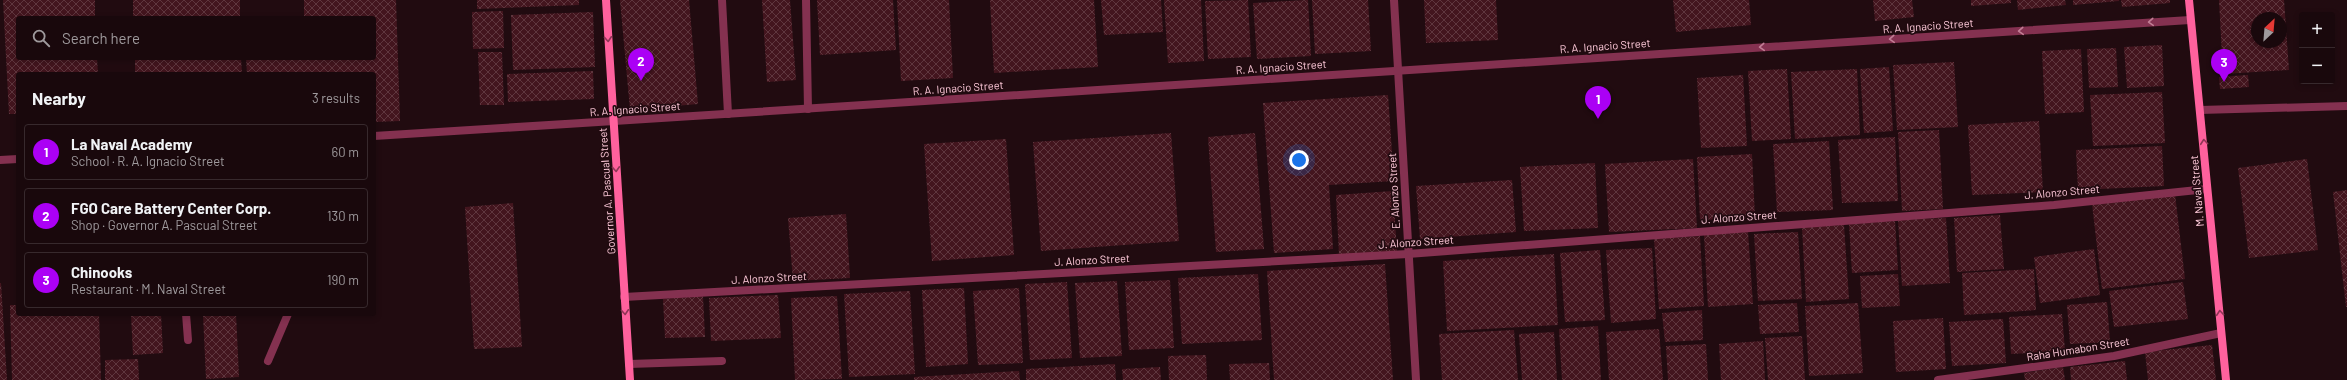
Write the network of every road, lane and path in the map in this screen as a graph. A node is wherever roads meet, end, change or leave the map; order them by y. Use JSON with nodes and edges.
{"nodes":[{"id":1,"x":606,"y":0,"type":"edge"},
{"id":2,"x":722,"y":0,"type":"edge"},
{"id":3,"x":806,"y":0,"type":"edge"},
{"id":4,"x":1394,"y":0,"type":"edge"},
{"id":5,"x":2189,"y":0,"type":"edge"},
{"id":6,"x":2190,"y":20,"type":"junction"},
{"id":7,"x":1398,"y":70,"type":"junction"},
{"id":8,"x":2347,"y":106,"type":"edge"},
{"id":9,"x":808,"y":109,"type":"junction"},
{"id":10,"x":2200,"y":110,"type":"junction"},
{"id":11,"x":728,"y":114,"type":"junction"},
{"id":12,"x":614,"y":121,"type":"junction"},
{"id":13,"x":376,"y":136,"type":"edge"},
{"id":14,"x":16,"y":159,"type":"edge"},
{"id":15,"x":0,"y":160,"type":"edge"},
{"id":16,"x":2207,"y":189,"type":"junction"},
{"id":17,"x":1408,"y":254,"type":"junction"},
{"id":18,"x":624,"y":297,"type":"junction"},
{"id":19,"x":186,"y":316,"type":"edge"},
{"id":20,"x":287,"y":316,"type":"edge"},
{"id":21,"x":2221,"y":333,"type":"junction"},
{"id":22,"x":188,"y":340,"type":"dead end"},
{"id":23,"x":268,"y":361,"type":"dead end"},
{"id":24,"x":722,"y":361,"type":"dead end"},
{"id":25,"x":629,"y":364,"type":"junction"},
{"id":26,"x":630,"y":380,"type":"edge"},
{"id":27,"x":1416,"y":380,"type":"edge"},
{"id":28,"x":1938,"y":380,"type":"edge"},
{"id":29,"x":2226,"y":380,"type":"edge"}],
"edges":[{"from":1,"to":12,"type":"main road","name":"Governor A. Pascual Street","one_way":true},
{"from":2,"to":11,"type":"street"},
{"from":3,"to":9,"type":"street"},
{"from":4,"to":7,"type":"street","name":"E. Alonzo Street"},
{"from":5,"to":6,"type":"main road","name":"M. Naval Street"},
{"from":6,"to":7,"type":"street","name":"R. A. Ignacio Street","one_way":true},
{"from":6,"to":10,"type":"main road","name":"M. Naval Street"},
{"from":7,"to":9,"type":"street","name":"R. A. Ignacio Street"},
{"from":7,"to":17,"type":"street","name":"E. Alonzo Street"},
{"from":8,"to":10,"type":"street"},
{"from":9,"to":11,"type":"street","name":"R. A. Ignacio Street"},
{"from":16,"to":10,"type":"main road","name":"M. Naval Street","one_way":true},
{"from":11,"to":12,"type":"street","name":"R. A. Ignacio Street"},
{"from":12,"to":13,"type":"street","name":"R. A. Ignacio Street"},
{"from":12,"to":18,"type":"main road","name":"Governor A. Pascual Street","one_way":true},
{"from":14,"to":15,"type":"street"},
{"from":16,"to":17,"type":"street","name":"J. Alonzo Street"},
{"from":21,"to":16,"type":"main road","name":"M. Naval Street","one_way":true},
{"from":17,"to":18,"type":"street","name":"J. Alonzo Street"},
{"from":17,"to":27,"type":"street","name":"E. Alonzo Street"},
{"from":18,"to":25,"type":"main road","name":"Governor A. Pascual Street","one_way":true},
{"from":19,"to":22,"type":"street"},
{"from":20,"to":23,"type":"street"},
{"from":21,"to":28,"type":"street","name":"Raha Humabon Street"},
{"from":21,"to":29,"type":"main road","name":"M. Naval Street"},
{"from":24,"to":25,"type":"street"},
{"from":25,"to":26,"type":"main road","name":"Governor A. Pascual Street"}]}
